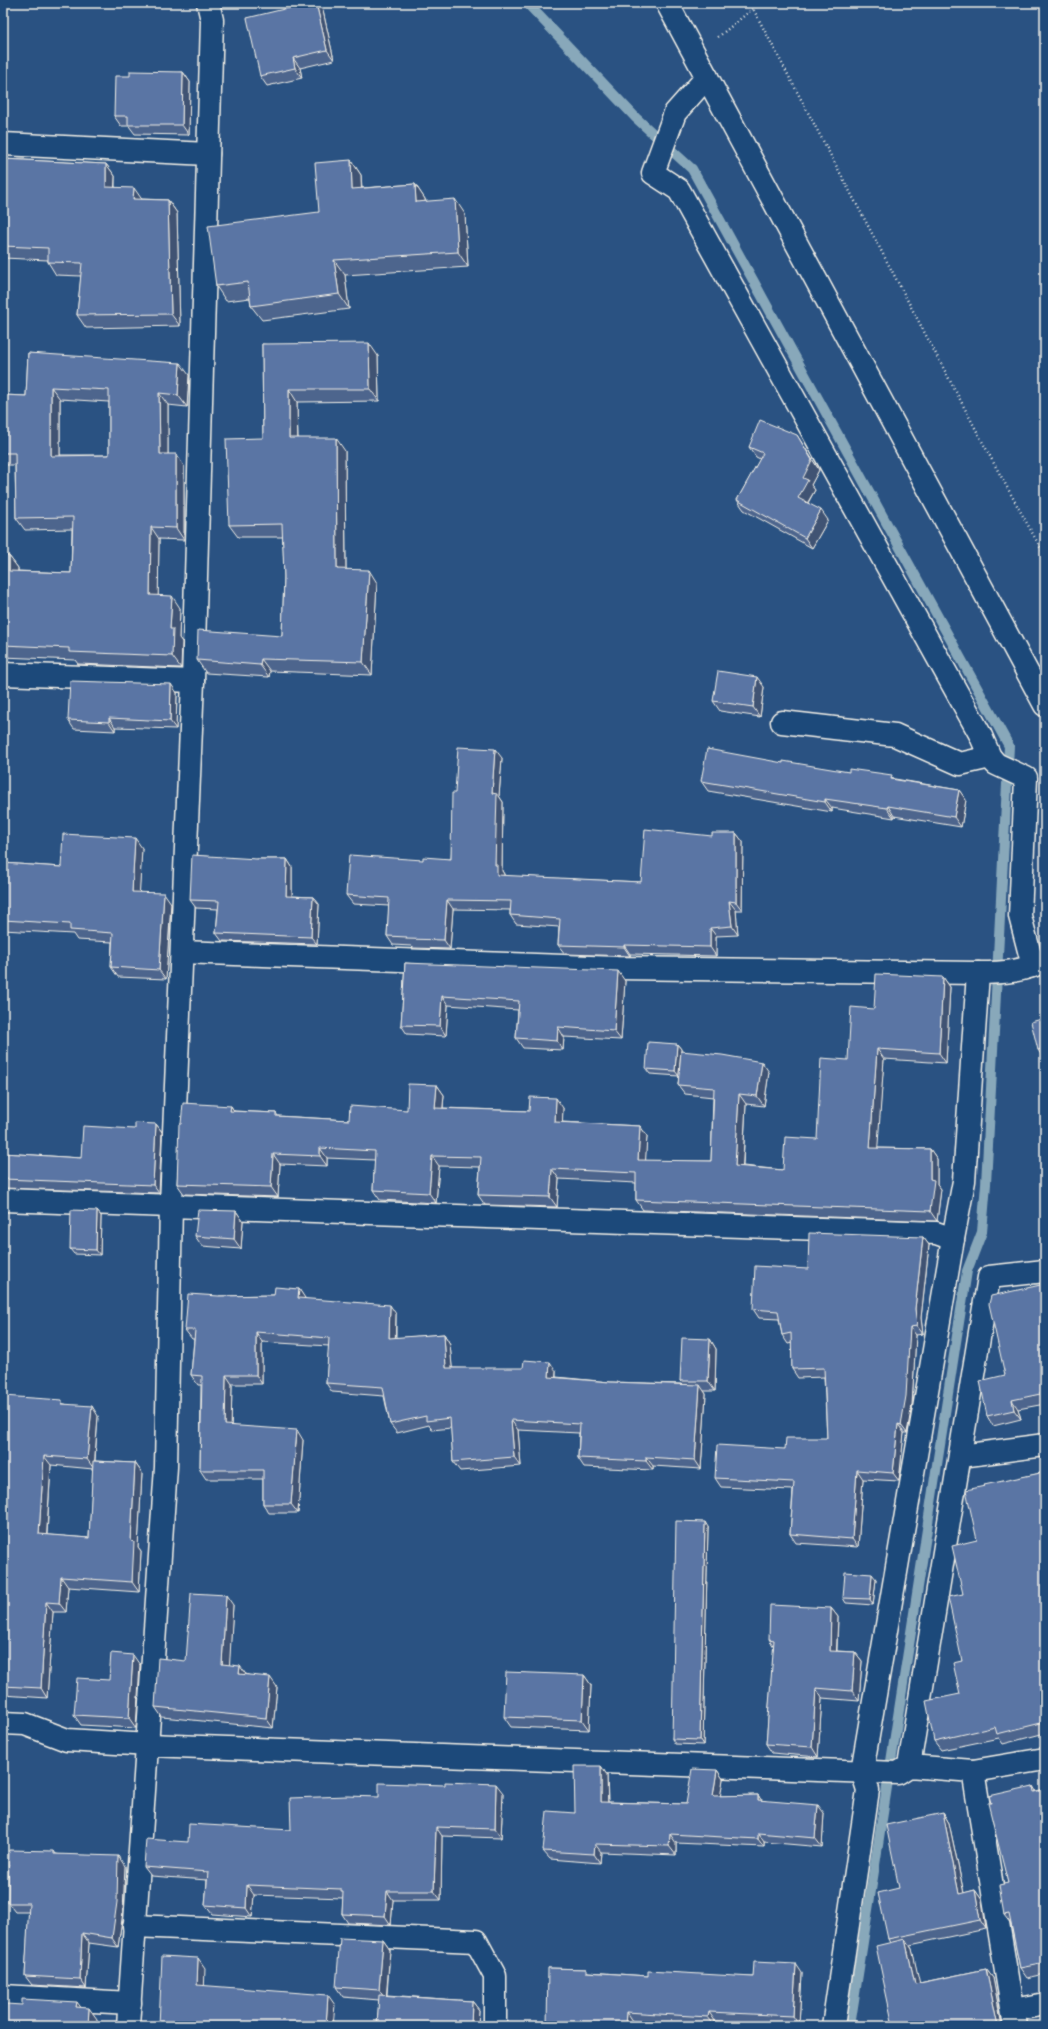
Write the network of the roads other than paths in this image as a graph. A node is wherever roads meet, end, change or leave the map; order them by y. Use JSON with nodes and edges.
{"nodes":[{"id":1,"x":208,"y":3,"type":"edge"},
{"id":2,"x":667,"y":3,"type":"edge"},
{"id":3,"x":707,"y":78,"type":"junction"},
{"id":4,"x":3,"y":144,"type":"edge"},
{"id":5,"x":208,"y":154,"type":"junction"},
{"id":6,"x":3,"y":674,"type":"edge"},
{"id":7,"x":194,"y":681,"type":"junction"},
{"id":8,"x":1045,"y":705,"type":"edge"},
{"id":9,"x":782,"y":722,"type":"dead end"},
{"id":10,"x":993,"y":760,"type":"junction"},
{"id":11,"x":182,"y":952,"type":"junction"},
{"id":12,"x":1039,"y":963,"type":"edge"},
{"id":13,"x":992,"y":973,"type":"junction"},
{"id":14,"x":3,"y":1200,"type":"edge"},
{"id":15,"x":171,"y":1204,"type":"junction"},
{"id":16,"x":952,"y":1239,"type":"junction"},
{"id":17,"x":1045,"y":1271,"type":"edge"},
{"id":18,"x":1045,"y":1445,"type":"edge"},
{"id":19,"x":961,"y":1456,"type":"junction"},
{"id":20,"x":3,"y":1723,"type":"edge"},
{"id":21,"x":149,"y":1745,"type":"junction"},
{"id":22,"x":1045,"y":1759,"type":"edge"},
{"id":23,"x":886,"y":1770,"type":"junction"},
{"id":24,"x":972,"y":1771,"type":"junction"},
{"id":25,"x":134,"y":1926,"type":"junction"},
{"id":26,"x":3,"y":1996,"type":"edge"},
{"id":27,"x":130,"y":2003,"type":"junction"},
{"id":28,"x":1045,"y":2004,"type":"edge"},
{"id":29,"x":1014,"y":2018,"type":"edge"},
{"id":30,"x":128,"y":2026,"type":"edge"},
{"id":31,"x":495,"y":2026,"type":"edge"},
{"id":32,"x":833,"y":2026,"type":"edge"}],
"edges":[{"from":1,"to":5,"type":"street"},
{"from":2,"to":3,"type":"street"},
{"from":3,"to":8,"type":"street"},
{"from":3,"to":10,"type":"street"},
{"from":4,"to":5,"type":"street"},
{"from":5,"to":7,"type":"street"},
{"from":6,"to":7,"type":"street"},
{"from":7,"to":11,"type":"street"},
{"from":9,"to":10,"type":"street"},
{"from":10,"to":12,"type":"street"},
{"from":11,"to":13,"type":"street"},
{"from":11,"to":15,"type":"street"},
{"from":12,"to":13,"type":"street"},
{"from":13,"to":16,"type":"street"},
{"from":14,"to":15,"type":"street"},
{"from":15,"to":16,"type":"street"},
{"from":15,"to":21,"type":"street"},
{"from":16,"to":23,"type":"street"},
{"from":17,"to":19,"type":"street"},
{"from":18,"to":19,"type":"street"},
{"from":19,"to":23,"type":"street"},
{"from":20,"to":21,"type":"street"},
{"from":21,"to":23,"type":"street"},
{"from":21,"to":25,"type":"street"},
{"from":22,"to":24,"type":"street"},
{"from":23,"to":24,"type":"street"},
{"from":23,"to":32,"type":"street"},
{"from":24,"to":29,"type":"street"},
{"from":25,"to":27,"type":"street"},
{"from":25,"to":31,"type":"street"},
{"from":26,"to":27,"type":"street"},
{"from":27,"to":30,"type":"street"},
{"from":28,"to":29,"type":"street"}]}
